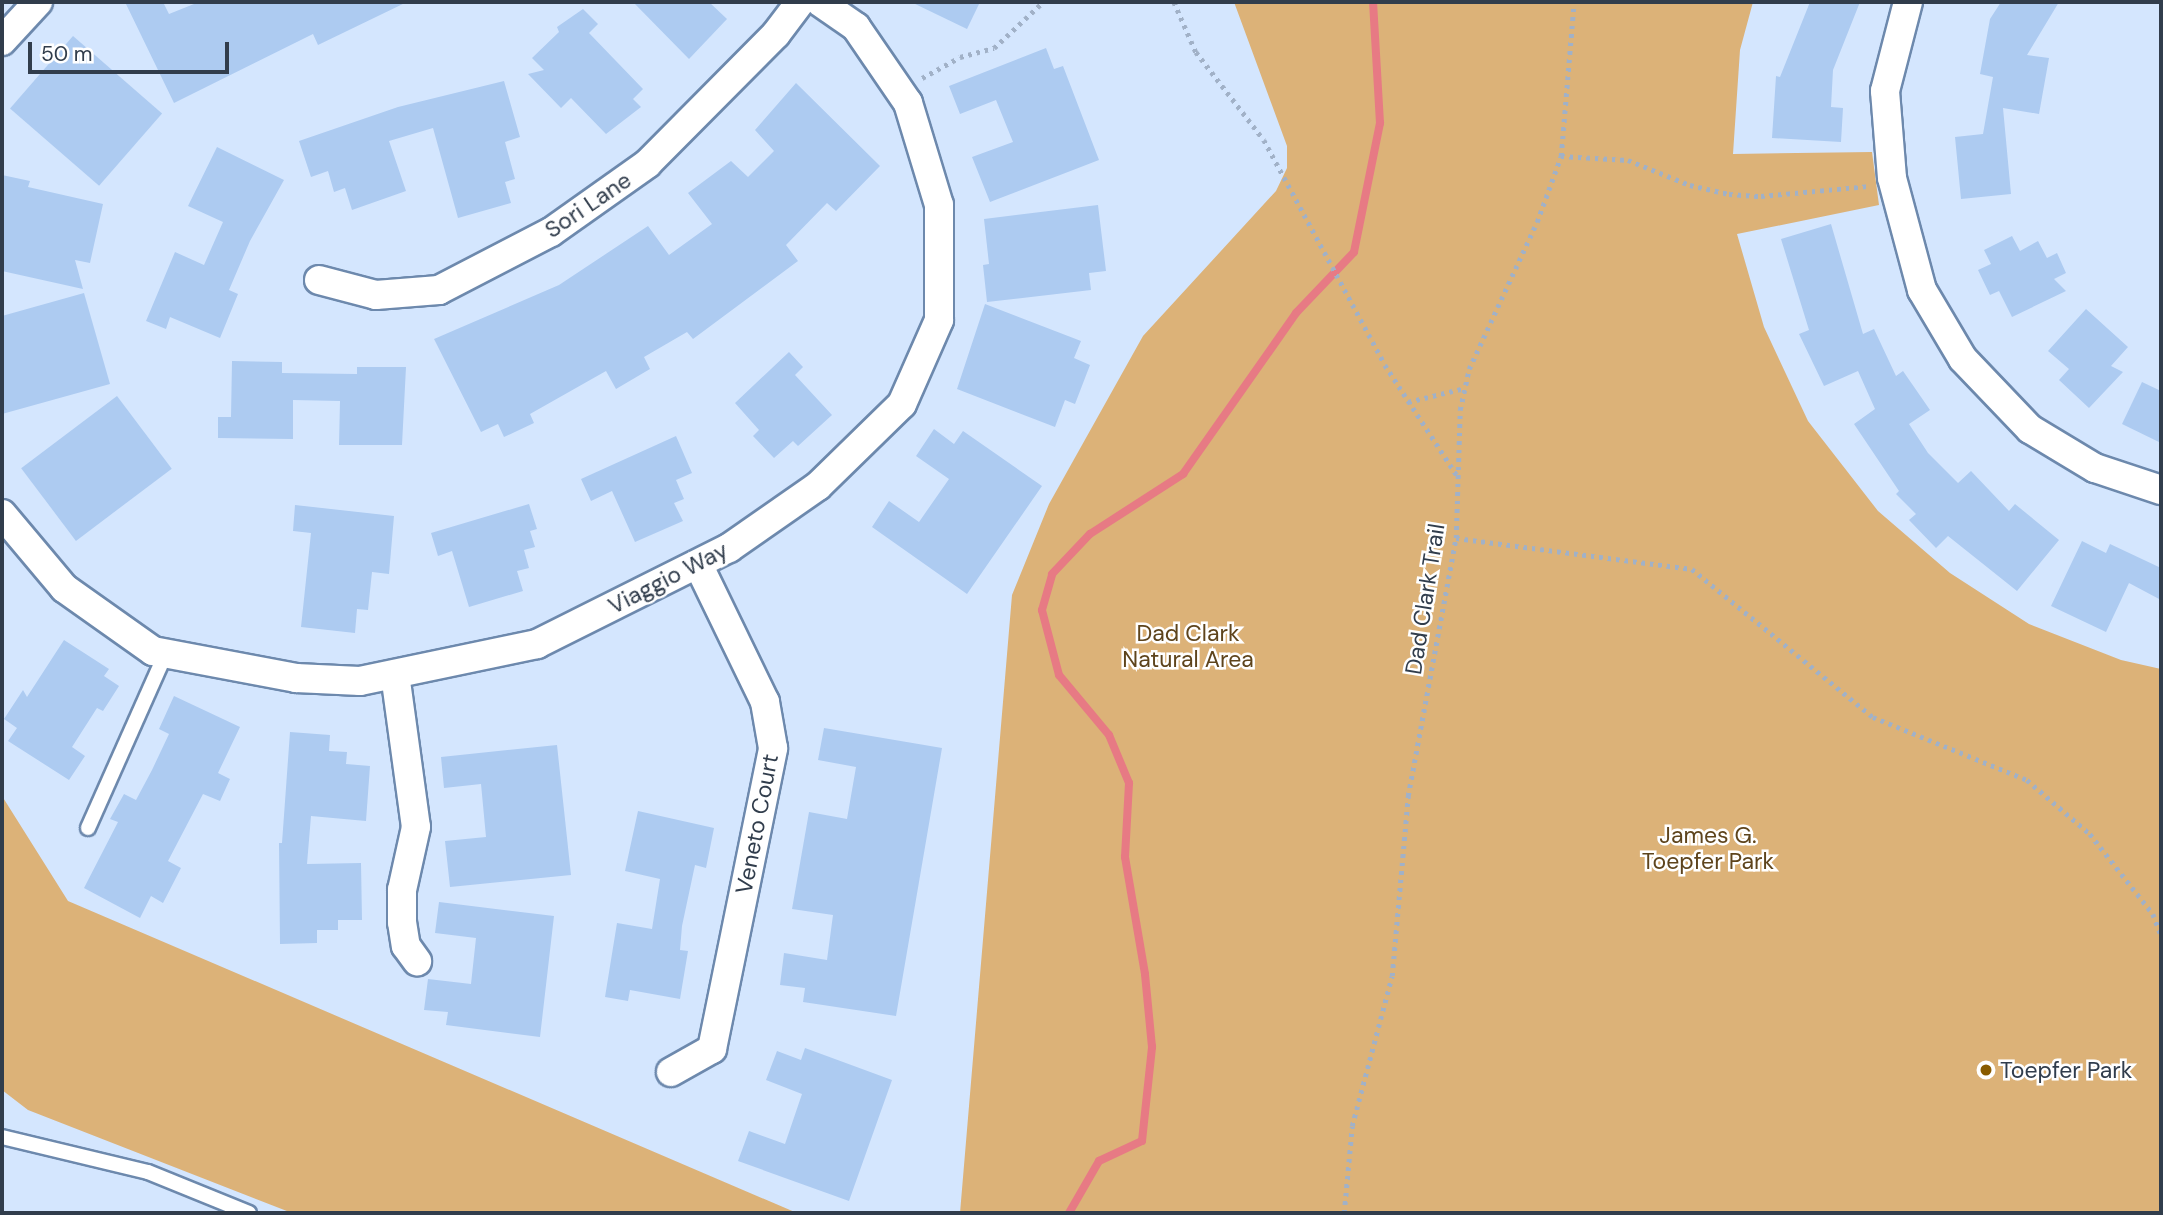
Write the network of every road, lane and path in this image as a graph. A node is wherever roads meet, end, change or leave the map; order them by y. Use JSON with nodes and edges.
{"nodes":[{"id":1,"x":38,"y":2,"type":"edge"},
{"id":2,"x":800,"y":2,"type":"edge"},
{"id":3,"x":820,"y":2,"type":"edge"},
{"id":4,"x":1043,"y":2,"type":"edge"},
{"id":5,"x":1174,"y":2,"type":"edge"},
{"id":6,"x":1574,"y":2,"type":"edge"},
{"id":7,"x":1908,"y":2,"type":"edge"},
{"id":8,"x":2,"y":41,"type":"edge"},
{"id":9,"x":922,"y":78,"type":"dead end"},
{"id":10,"x":1561,"y":156,"type":"junction"},
{"id":11,"x":1893,"y":182,"type":"junction"},
{"id":12,"x":318,"y":280,"type":"dead end"},
{"id":13,"x":1465,"y":388,"type":"junction"},
{"id":14,"x":1408,"y":402,"type":"junction"},
{"id":15,"x":1458,"y":477,"type":"junction"},
{"id":16,"x":2161,"y":490,"type":"edge"},
{"id":17,"x":2,"y":514,"type":"edge"},
{"id":18,"x":1457,"y":538,"type":"junction"},
{"id":19,"x":698,"y":564,"type":"junction"},
{"id":20,"x":166,"y":653,"type":"junction"},
{"id":21,"x":395,"y":674,"type":"junction"},
{"id":22,"x":88,"y":828,"type":"dead end"},
{"id":23,"x":2161,"y":935,"type":"edge"},
{"id":24,"x":417,"y":961,"type":"dead end"},
{"id":25,"x":671,"y":1072,"type":"dead end"},
{"id":26,"x":2,"y":1137,"type":"edge"},
{"id":27,"x":249,"y":1213,"type":"edge"},
{"id":28,"x":1344,"y":1213,"type":"edge"}],
"edges":[{"from":1,"to":8,"type":"street"},
{"from":2,"to":12,"type":"street","name":"Sori Lane"},
{"from":3,"to":19,"type":"street","name":"Viaggio Way"},
{"from":4,"to":9,"type":"path"},
{"from":5,"to":14,"type":"path"},
{"from":6,"to":10,"type":"path","name":"Dad Clark Trail"},
{"from":7,"to":11,"type":"street"},
{"from":10,"to":11,"type":"path"},
{"from":10,"to":13,"type":"path","name":"Dad Clark Trail"},
{"from":11,"to":16,"type":"street"},
{"from":13,"to":14,"type":"path"},
{"from":13,"to":15,"type":"path","name":"Dad Clark Trail"},
{"from":14,"to":15,"type":"path"},
{"from":15,"to":18,"type":"path","name":"Dad Clark Trail"},
{"from":17,"to":20,"type":"street","name":"Viaggio Way"},
{"from":18,"to":23,"type":"path"},
{"from":18,"to":28,"type":"path","name":"Dad Clark Trail"},
{"from":19,"to":21,"type":"street","name":"Viaggio Way"},
{"from":19,"to":25,"type":"street","name":"Veneto Court"},
{"from":20,"to":21,"type":"street","name":"Viaggio Way"},
{"from":20,"to":22,"type":"lane"},
{"from":21,"to":24,"type":"street"},
{"from":26,"to":27,"type":"lane"}]}
